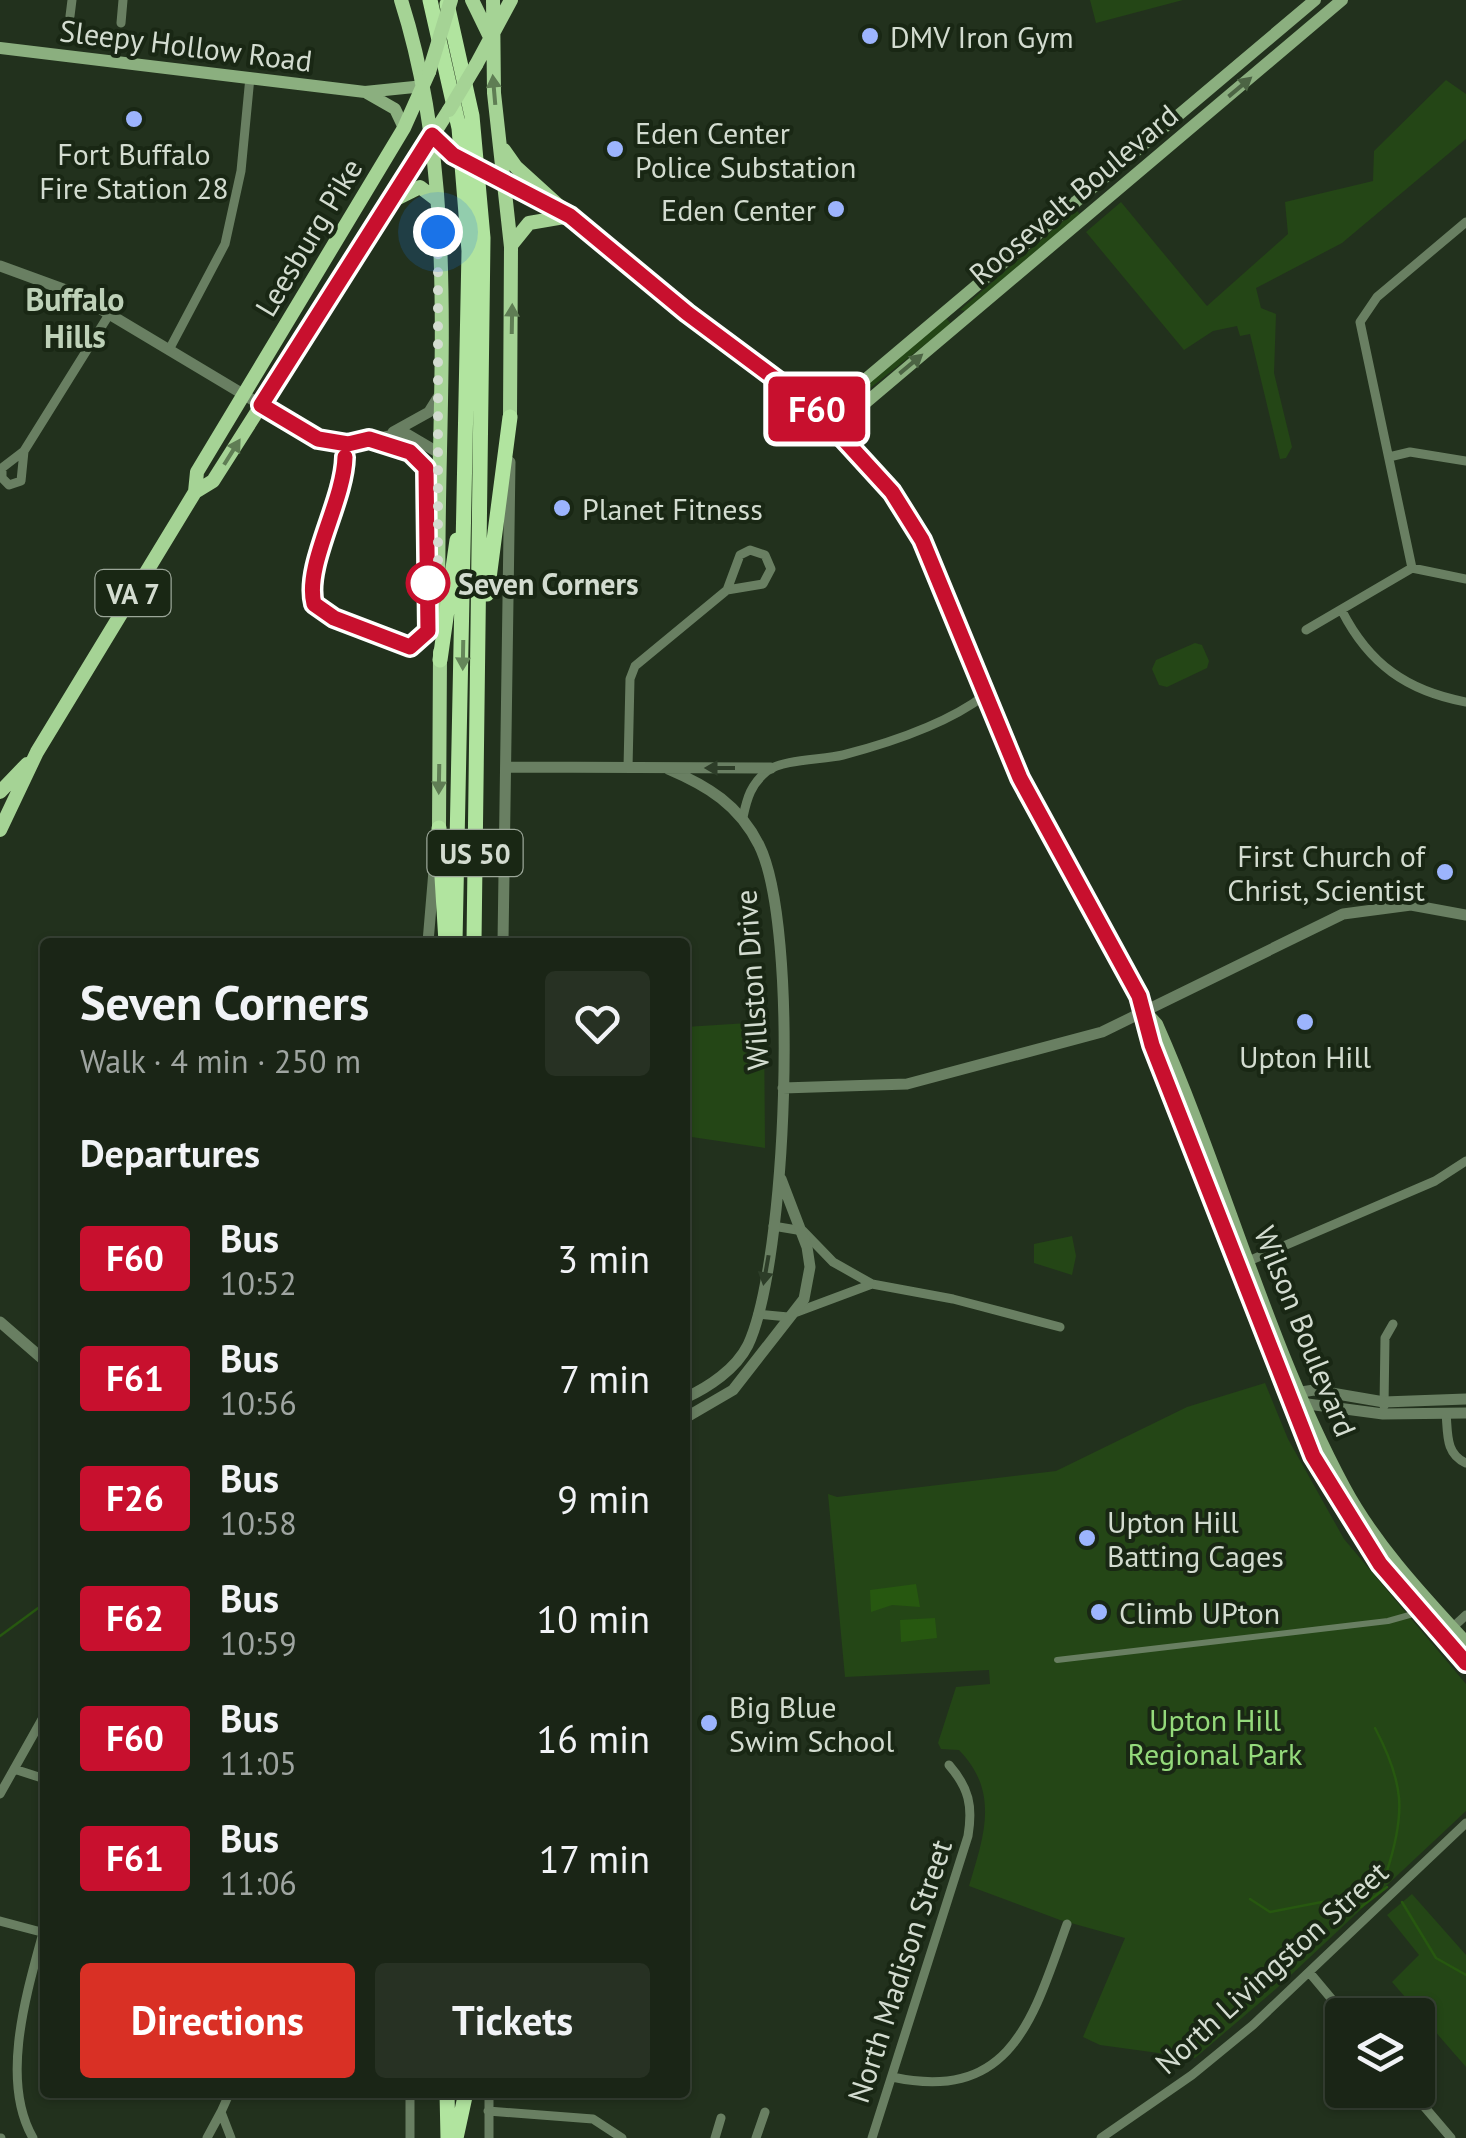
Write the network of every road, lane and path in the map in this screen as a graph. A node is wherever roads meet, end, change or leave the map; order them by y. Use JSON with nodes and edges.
{"nodes":[{"id":1,"x":72,"y":0,"type":"edge"},
{"id":2,"x":123,"y":0,"type":"edge"},
{"id":3,"x":401,"y":0,"type":"edge"},
{"id":4,"x":430,"y":0,"type":"edge"},
{"id":5,"x":449,"y":0,"type":"edge"},
{"id":6,"x":472,"y":0,"type":"edge"},
{"id":7,"x":493,"y":0,"type":"edge"},
{"id":8,"x":511,"y":0,"type":"edge"},
{"id":9,"x":1315,"y":0,"type":"edge"},
{"id":10,"x":1342,"y":0,"type":"edge"},
{"id":11,"x":70,"y":16,"type":"dead end"},
{"id":12,"x":121,"y":23,"type":"dead end"},
{"id":13,"x":491,"y":41,"type":"junction"},
{"id":14,"x":0,"y":48,"type":"edge"},
{"id":15,"x":250,"y":77,"type":"junction"},
{"id":16,"x":426,"y":79,"type":"junction"},
{"id":17,"x":365,"y":92,"type":"junction"},
{"id":18,"x":404,"y":128,"type":"junction"},
{"id":19,"x":432,"y":135,"type":"junction"},
{"id":20,"x":500,"y":140,"type":"junction"},
{"id":21,"x":506,"y":181,"type":"junction"},
{"id":22,"x":437,"y":200,"type":"junction"},
{"id":23,"x":389,"y":202,"type":"junction"},
{"id":24,"x":570,"y":216,"type":"junction"},
{"id":25,"x":1466,"y":222,"type":"edge"},
{"id":26,"x":512,"y":247,"type":"junction"},
{"id":27,"x":0,"y":266,"type":"edge"},
{"id":28,"x":110,"y":313,"type":"junction"},
{"id":29,"x":170,"y":348,"type":"junction"},
{"id":30,"x":245,"y":395,"type":"junction"},
{"id":31,"x":439,"y":396,"type":"junction"},
{"id":32,"x":261,"y":405,"type":"junction"},
{"id":33,"x":824,"y":415,"type":"junction"},
{"id":34,"x":510,"y":416,"type":"junction"},
{"id":35,"x":837,"y":427,"type":"junction"},
{"id":36,"x":389,"y":434,"type":"junction"},
{"id":37,"x":24,"y":451,"type":"dead end"},
{"id":38,"x":440,"y":453,"type":"junction"},
{"id":39,"x":1388,"y":457,"type":"junction"},
{"id":40,"x":1466,"y":461,"type":"edge"},
{"id":41,"x":195,"y":492,"type":"junction"},
{"id":42,"x":464,"y":496,"type":"junction"},
{"id":43,"x":1412,"y":568,"type":"junction"},
{"id":44,"x":1466,"y":579,"type":"edge"},
{"id":45,"x":727,"y":590,"type":"junction"},
{"id":46,"x":1342,"y":610,"type":"junction"},
{"id":47,"x":1306,"y":630,"type":"dead end"},
{"id":48,"x":440,"y":660,"type":"junction"},
{"id":49,"x":985,"y":695,"type":"junction"},
{"id":50,"x":1466,"y":702,"type":"edge"},
{"id":51,"x":37,"y":752,"type":"junction"},
{"id":52,"x":478,"y":763,"type":"junction"},
{"id":53,"x":506,"y":766,"type":"junction"},
{"id":54,"x":628,"y":768,"type":"junction"},
{"id":55,"x":771,"y":768,"type":"junction"},
{"id":56,"x":668,"y":769,"type":"junction"},
{"id":57,"x":0,"y":792,"type":"edge"},
{"id":58,"x":742,"y":818,"type":"junction"},
{"id":59,"x":439,"y":828,"type":"junction"},
{"id":60,"x":0,"y":830,"type":"edge"},
{"id":61,"x":1466,"y":915,"type":"edge"},
{"id":62,"x":428,"y":938,"type":"edge"},
{"id":63,"x":446,"y":938,"type":"edge"},
{"id":64,"x":455,"y":938,"type":"edge"},
{"id":65,"x":477,"y":938,"type":"edge"},
{"id":66,"x":503,"y":938,"type":"edge"},
{"id":67,"x":1146,"y":1012,"type":"junction"},
{"id":68,"x":783,"y":1088,"type":"junction"},
{"id":69,"x":1466,"y":1161,"type":"edge"},
{"id":70,"x":779,"y":1175,"type":"junction"},
{"id":71,"x":772,"y":1226,"type":"junction"},
{"id":72,"x":803,"y":1231,"type":"junction"},
{"id":73,"x":1244,"y":1263,"type":"junction"},
{"id":74,"x":872,"y":1284,"type":"junction"},
{"id":75,"x":758,"y":1314,"type":"junction"},
{"id":76,"x":793,"y":1314,"type":"junction"},
{"id":77,"x":0,"y":1322,"type":"edge"},
{"id":78,"x":1393,"y":1324,"type":"dead end"},
{"id":79,"x":1060,"y":1327,"type":"dead end"},
{"id":80,"x":40,"y":1357,"type":"edge"},
{"id":81,"x":1300,"y":1390,"type":"junction"},
{"id":82,"x":690,"y":1395,"type":"edge"},
{"id":83,"x":1287,"y":1397,"type":"junction"},
{"id":84,"x":1466,"y":1399,"type":"edge"},
{"id":85,"x":1307,"y":1406,"type":"junction"},
{"id":86,"x":1384,"y":1408,"type":"junction"},
{"id":87,"x":1446,"y":1413,"type":"junction"},
{"id":88,"x":1466,"y":1413,"type":"edge"},
{"id":89,"x":690,"y":1415,"type":"edge"},
{"id":90,"x":1466,"y":1463,"type":"edge"},
{"id":91,"x":1420,"y":1612,"type":"junction"},
{"id":92,"x":1466,"y":1615,"type":"edge"},
{"id":93,"x":1448,"y":1632,"type":"junction"},
{"id":94,"x":1466,"y":1642,"type":"edge"},
{"id":95,"x":1057,"y":1660,"type":"dead end"},
{"id":96,"x":1466,"y":1663,"type":"edge"},
{"id":97,"x":40,"y":1723,"type":"edge"},
{"id":98,"x":950,"y":1765,"type":"dead end"},
{"id":99,"x":14,"y":1769,"type":"junction"},
{"id":100,"x":40,"y":1777,"type":"edge"},
{"id":101,"x":0,"y":1794,"type":"edge"},
{"id":102,"x":1466,"y":1823,"type":"edge"},
{"id":103,"x":0,"y":1921,"type":"edge"},
{"id":104,"x":1068,"y":1924,"type":"dead end"},
{"id":105,"x":40,"y":1932,"type":"edge"},
{"id":106,"x":40,"y":1951,"type":"edge"},
{"id":107,"x":1308,"y":1972,"type":"junction"},
{"id":108,"x":1330,"y":1998,"type":"edge"},
{"id":109,"x":892,"y":2076,"type":"junction"},
{"id":110,"x":227,"y":2098,"type":"edge"},
{"id":111,"x":410,"y":2098,"type":"edge"},
{"id":112,"x":447,"y":2098,"type":"edge"},
{"id":113,"x":465,"y":2098,"type":"edge"},
{"id":114,"x":488,"y":2098,"type":"edge"},
{"id":115,"x":1425,"y":2108,"type":"edge"},
{"id":116,"x":488,"y":2111,"type":"junction"},
{"id":117,"x":221,"y":2112,"type":"junction"},
{"id":118,"x":765,"y":2112,"type":"dead end"},
{"id":119,"x":720,"y":2118,"type":"dead end"},
{"id":120,"x":1123,"y":2126,"type":"junction"},
{"id":121,"x":33,"y":2138,"type":"edge"},
{"id":122,"x":207,"y":2138,"type":"edge"},
{"id":123,"x":231,"y":2138,"type":"edge"},
{"id":124,"x":410,"y":2138,"type":"edge"},
{"id":125,"x":448,"y":2138,"type":"edge"},
{"id":126,"x":456,"y":2138,"type":"edge"},
{"id":127,"x":489,"y":2138,"type":"edge"},
{"id":128,"x":622,"y":2138,"type":"edge"},
{"id":129,"x":714,"y":2138,"type":"edge"},
{"id":130,"x":756,"y":2138,"type":"edge"},
{"id":131,"x":872,"y":2138,"type":"edge"},
{"id":132,"x":1101,"y":2138,"type":"edge"},
{"id":133,"x":1130,"y":2138,"type":"edge"},
{"id":134,"x":1451,"y":2138,"type":"edge"}],
"edges":[{"from":1,"to":11,"type":"street"},
{"from":2,"to":12,"type":"street"},
{"from":3,"to":16,"type":"main road"},
{"from":4,"to":42,"type":"highway","number":"US 50"},
{"from":5,"to":16,"type":"main road","name":"Leesburg Pike","number":"VA 7","bridge":true},
{"from":5,"to":52,"type":"highway","number":"US 50"},
{"from":6,"to":13,"type":"main road"},
{"from":7,"to":13,"type":"main road"},
{"from":8,"to":13,"type":"main road","name":"Leesburg Pike","number":"VA 7"},
{"from":9,"to":33,"type":"main road","name":"Roosevelt Boulevard"},
{"from":35,"to":10,"type":"main road","name":"Roosevelt Boulevard","one_way":true},
{"from":13,"to":19,"type":"main road","name":"Leesburg Pike","number":"VA 7","bridge":true},
{"from":20,"to":13,"type":"main road","one_way":true},
{"from":14,"to":15,"type":"main road","name":"Sleepy Hollow Road"},
{"from":15,"to":17,"type":"main road","name":"Sleepy Hollow Road"},
{"from":15,"to":29,"type":"street"},
{"from":16,"to":17,"type":"main road","name":"Sleepy Hollow Road"},
{"from":16,"to":18,"type":"main road","name":"Leesburg Pike","number":"VA 7"},
{"from":16,"to":19,"type":"main road"},
{"from":17,"to":18,"type":"main road"},
{"from":18,"to":30,"type":"main road","name":"Leesburg Pike","number":"VA 7"},
{"from":19,"to":21,"type":"main road","name":"Wilson Boulevard","bridge":true},
{"from":19,"to":22,"type":"main road"},
{"from":19,"to":23,"type":"main road","name":"Leesburg Pike","number":"VA 7"},
{"from":20,"to":21,"type":"main road"},
{"from":20,"to":24,"type":"main road"},
{"from":21,"to":24,"type":"main road","name":"Wilson Boulevard"},
{"from":21,"to":26,"type":"main road"},
{"from":22,"to":23,"type":"main road"},
{"from":22,"to":31,"type":"main road"},
{"from":23,"to":32,"type":"main road","name":"Leesburg Pike","number":"VA 7"},
{"from":24,"to":26,"type":"main road"},
{"from":24,"to":33,"type":"main road","name":"Wilson Boulevard"},
{"from":25,"to":39,"type":"street"},
{"from":34,"to":26,"type":"main road","one_way":true},
{"from":27,"to":28,"type":"street"},
{"from":28,"to":29,"type":"street"},
{"from":28,"to":37,"type":"street"},
{"from":29,"to":30,"type":"street"},
{"from":30,"to":32,"type":"street"},
{"from":30,"to":41,"type":"main road","name":"Leesburg Pike","number":"VA 7"},
{"from":31,"to":36,"type":"street"},
{"from":31,"to":38,"type":"main road"},
{"from":32,"to":36,"type":"street"},
{"from":41,"to":32,"type":"main road","name":"Leesburg Pike","number":"VA 7","one_way":true},
{"from":33,"to":35,"type":"main road","name":"Wilson Boulevard"},
{"from":34,"to":52,"type":"highway"},
{"from":34,"to":53,"type":"street"},
{"from":35,"to":49,"type":"main road","name":"Wilson Boulevard"},
{"from":36,"to":38,"type":"street"},
{"from":38,"to":48,"type":"main road"},
{"from":39,"to":40,"type":"street"},
{"from":39,"to":43,"type":"street"},
{"from":41,"to":51,"type":"main road","name":"Leesburg Pike","number":"VA 7"},
{"from":42,"to":48,"type":"highway"},
{"from":42,"to":64,"type":"highway","number":"US 50","one_way":true},
{"from":43,"to":44,"type":"street"},
{"from":43,"to":46,"type":"street"},
{"from":45,"to":45,"type":"street"},
{"from":45,"to":54,"type":"street"},
{"from":46,"to":47,"type":"street"},
{"from":46,"to":50,"type":"street"},
{"from":48,"to":59,"type":"main road","one_way":true},
{"from":49,"to":55,"type":"street"},
{"from":49,"to":67,"type":"main road","name":"Wilson Boulevard"},
{"from":51,"to":57,"type":"main road","name":"Leesburg Pike","number":"VA 7"},
{"from":51,"to":60,"type":"main road","name":"Leesburg Pike","number":"VA 7"},
{"from":52,"to":65,"type":"highway","number":"US 50"},
{"from":53,"to":54,"type":"street"},
{"from":53,"to":66,"type":"street"},
{"from":54,"to":56,"type":"street"},
{"from":55,"to":56,"type":"street","one_way":true},
{"from":55,"to":58,"type":"street"},
{"from":56,"to":58,"type":"street","name":"Willston Drive"},
{"from":58,"to":68,"type":"street","name":"Willston Drive"},
{"from":59,"to":62,"type":"street"},
{"from":59,"to":63,"type":"highway"},
{"from":61,"to":67,"type":"street"},
{"from":67,"to":68,"type":"street"},
{"from":67,"to":73,"type":"main road","name":"Wilson Boulevard"},
{"from":68,"to":70,"type":"street","name":"Willston Drive"},
{"from":69,"to":73,"type":"street"},
{"from":70,"to":71,"type":"street","name":"Willston Drive"},
{"from":70,"to":72,"type":"street"},
{"from":71,"to":72,"type":"street"},
{"from":71,"to":75,"type":"street","name":"Willston Drive","one_way":true},
{"from":72,"to":74,"type":"street"},
{"from":72,"to":76,"type":"street"},
{"from":73,"to":81,"type":"main road","name":"Wilson Boulevard"},
{"from":73,"to":83,"type":"main road","name":"Wilson Boulevard"},
{"from":74,"to":76,"type":"street"},
{"from":74,"to":79,"type":"street"},
{"from":75,"to":76,"type":"street"},
{"from":75,"to":82,"type":"street","name":"Willston Drive"},
{"from":76,"to":89,"type":"street"},
{"from":77,"to":80,"type":"street"},
{"from":78,"to":86,"type":"street"},
{"from":81,"to":83,"type":"street"},
{"from":81,"to":85,"type":"main road","name":"Wilson Boulevard"},
{"from":81,"to":86,"type":"street"},
{"from":83,"to":85,"type":"street"},
{"from":83,"to":91,"type":"main road","name":"Wilson Boulevard"},
{"from":84,"to":86,"type":"street"},
{"from":85,"to":86,"type":"street"},
{"from":85,"to":93,"type":"main road","name":"Wilson Boulevard"},
{"from":86,"to":87,"type":"street"},
{"from":87,"to":88,"type":"street"},
{"from":87,"to":90,"type":"street"},
{"from":91,"to":93,"type":"main road","name":"Wilson Boulevard"},
{"from":91,"to":95,"type":"street"},
{"from":92,"to":93,"type":"street"},
{"from":93,"to":94,"type":"main road","name":"Wilson Boulevard"},
{"from":93,"to":96,"type":"main road","name":"Wilson Boulevard"},
{"from":97,"to":99,"type":"street"},
{"from":98,"to":109,"type":"street","name":"North Madison Street"},
{"from":99,"to":100,"type":"street"},
{"from":99,"to":101,"type":"street"},
{"from":102,"to":107,"type":"street","name":"North Livingston Street"},
{"from":103,"to":105,"type":"street"},
{"from":104,"to":109,"type":"street"},
{"from":106,"to":121,"type":"street"},
{"from":107,"to":108,"type":"street"},
{"from":107,"to":120,"type":"street","name":"North Livingston Street"},
{"from":109,"to":131,"type":"street","name":"North Madison Street"},
{"from":110,"to":117,"type":"street"},
{"from":111,"to":124,"type":"street"},
{"from":112,"to":125,"type":"highway"},
{"from":113,"to":126,"type":"highway"},
{"from":114,"to":116,"type":"street"},
{"from":115,"to":134,"type":"street"},
{"from":116,"to":127,"type":"street"},
{"from":116,"to":128,"type":"street"},
{"from":117,"to":122,"type":"street"},
{"from":117,"to":123,"type":"street"},
{"from":118,"to":130,"type":"street"},
{"from":119,"to":129,"type":"street"},
{"from":120,"to":132,"type":"street","name":"North Livingston Street"},
{"from":120,"to":133,"type":"street"}]}
